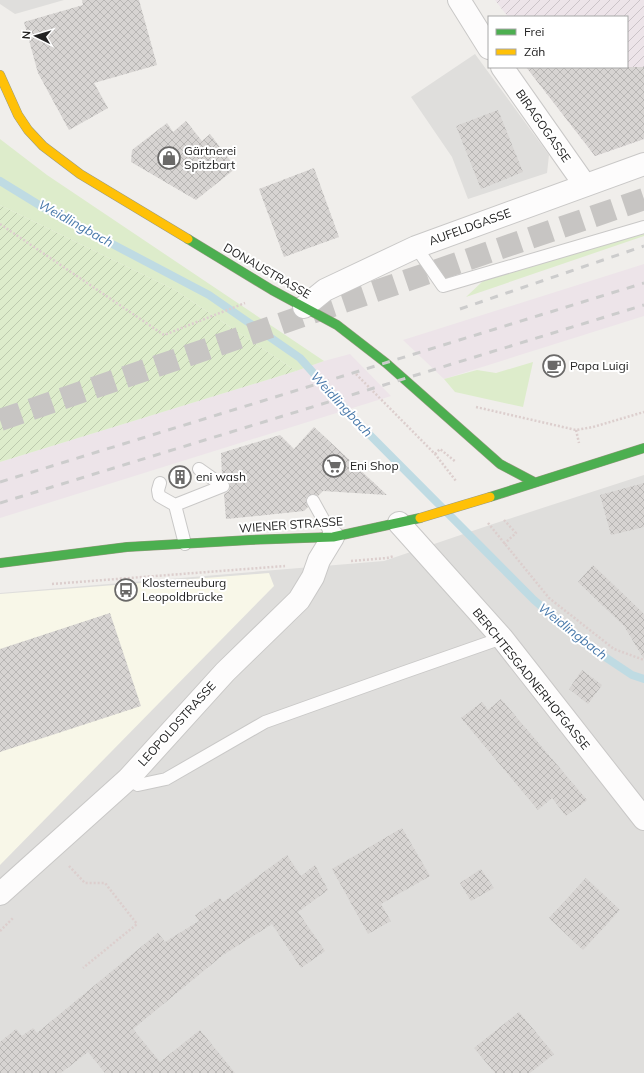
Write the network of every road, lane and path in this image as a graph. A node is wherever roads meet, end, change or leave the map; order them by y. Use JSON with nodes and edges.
{"nodes":[{"id":1,"x":459,"y":0,"type":"edge"},
{"id":2,"x":488,"y":46,"type":"edge"},
{"id":3,"x":503,"y":68,"type":"edge"},
{"id":4,"x":0,"y":75,"type":"edge"},
{"id":5,"x":644,"y":164,"type":"edge"},
{"id":6,"x":585,"y":185,"type":"junction"},
{"id":7,"x":0,"y":224,"type":"edge"},
{"id":8,"x":644,"y":227,"type":"edge"},
{"id":9,"x":416,"y":247,"type":"junction"},
{"id":10,"x":247,"y":302,"type":"dead end"},
{"id":11,"x":304,"y":307,"type":"junction"},
{"id":12,"x":354,"y":373,"type":"dead end"},
{"id":13,"x":472,"y":406,"type":"dead end"},
{"id":14,"x":644,"y":412,"type":"edge"},
{"id":15,"x":644,"y":448,"type":"edge"},
{"id":16,"x":435,"y":454,"type":"junction"},
{"id":17,"x":457,"y":463,"type":"dead end"},
{"id":18,"x":444,"y":467,"type":"dead end"},
{"id":19,"x":200,"y":469,"type":"dead end"},
{"id":20,"x":534,"y":482,"type":"junction"},
{"id":21,"x":160,"y":483,"type":"dead end"},
{"id":22,"x":313,"y":501,"type":"dead end"},
{"id":23,"x":175,"y":505,"type":"junction"},
{"id":24,"x":503,"y":519,"type":"dead end"},
{"id":25,"x":399,"y":523,"type":"junction"},
{"id":26,"x":333,"y":537,"type":"junction"},
{"id":27,"x":186,"y":544,"type":"junction"},
{"id":28,"x":420,"y":547,"type":"junction"},
{"id":29,"x":0,"y":563,"type":"edge"},
{"id":30,"x":317,"y":564,"type":"junction"},
{"id":31,"x":48,"y":585,"type":"dead end"},
{"id":32,"x":502,"y":638,"type":"junction"},
{"id":33,"x":644,"y":660,"type":"edge"},
{"id":34,"x":128,"y":779,"type":"junction"},
{"id":35,"x":644,"y":820,"type":"edge"},
{"id":36,"x":73,"y":870,"type":"dead end"},
{"id":37,"x":0,"y":894,"type":"edge"},
{"id":38,"x":83,"y":968,"type":"dead end"}],
"edges":[{"from":1,"to":2,"type":"street"},
{"from":3,"to":6,"type":"street","name":"BIRAGOGASSE"},
{"from":4,"to":11,"type":"street","name":"DONAUSTRASSE"},
{"from":5,"to":6,"type":"street","name":"AUFELDGASSE"},
{"from":6,"to":9,"type":"street","name":"AUFELDGASSE"},
{"from":7,"to":10,"type":"path"},
{"from":8,"to":9,"type":"lane"},
{"from":9,"to":11,"type":"street","name":"AUFELDGASSE"},
{"from":11,"to":20,"type":"street","name":"DONAUSTRASSE"},
{"from":12,"to":16,"type":"path"},
{"from":13,"to":14,"type":"path"},
{"from":15,"to":20,"type":"street","name":"WIENER STRASSE"},
{"from":16,"to":17,"type":"path"},
{"from":16,"to":18,"type":"path"},
{"from":19,"to":23,"type":"lane"},
{"from":20,"to":25,"type":"street","name":"WIENER STRASSE","bridge":true},
{"from":21,"to":23,"type":"lane"},
{"from":22,"to":26,"type":"lane"},
{"from":23,"to":27,"type":"lane"},
{"from":24,"to":33,"type":"path"},
{"from":25,"to":26,"type":"street","name":"WIENER STRASSE"},
{"from":25,"to":28,"type":"street","name":"BERCHTESGADNERHOFGASSE"},
{"from":26,"to":27,"type":"street","name":"WIENER STRASSE"},
{"from":26,"to":30,"type":"street","name":"LEOPOLDSTRASSE"},
{"from":27,"to":29,"type":"street","name":"WIENER STRASSE"},
{"from":28,"to":30,"type":"path"},
{"from":28,"to":32,"type":"street","name":"BERCHTESGADNERHOFGASSE"},
{"from":30,"to":31,"type":"path"},
{"from":30,"to":34,"type":"street","name":"LEOPOLDSTRASSE"},
{"from":32,"to":34,"type":"lane"},
{"from":32,"to":35,"type":"street","name":"BERCHTESGADNERHOFGASSE"},
{"from":34,"to":37,"type":"street","name":"LEOPOLDSTRASSE"},
{"from":36,"to":38,"type":"path"}]}
